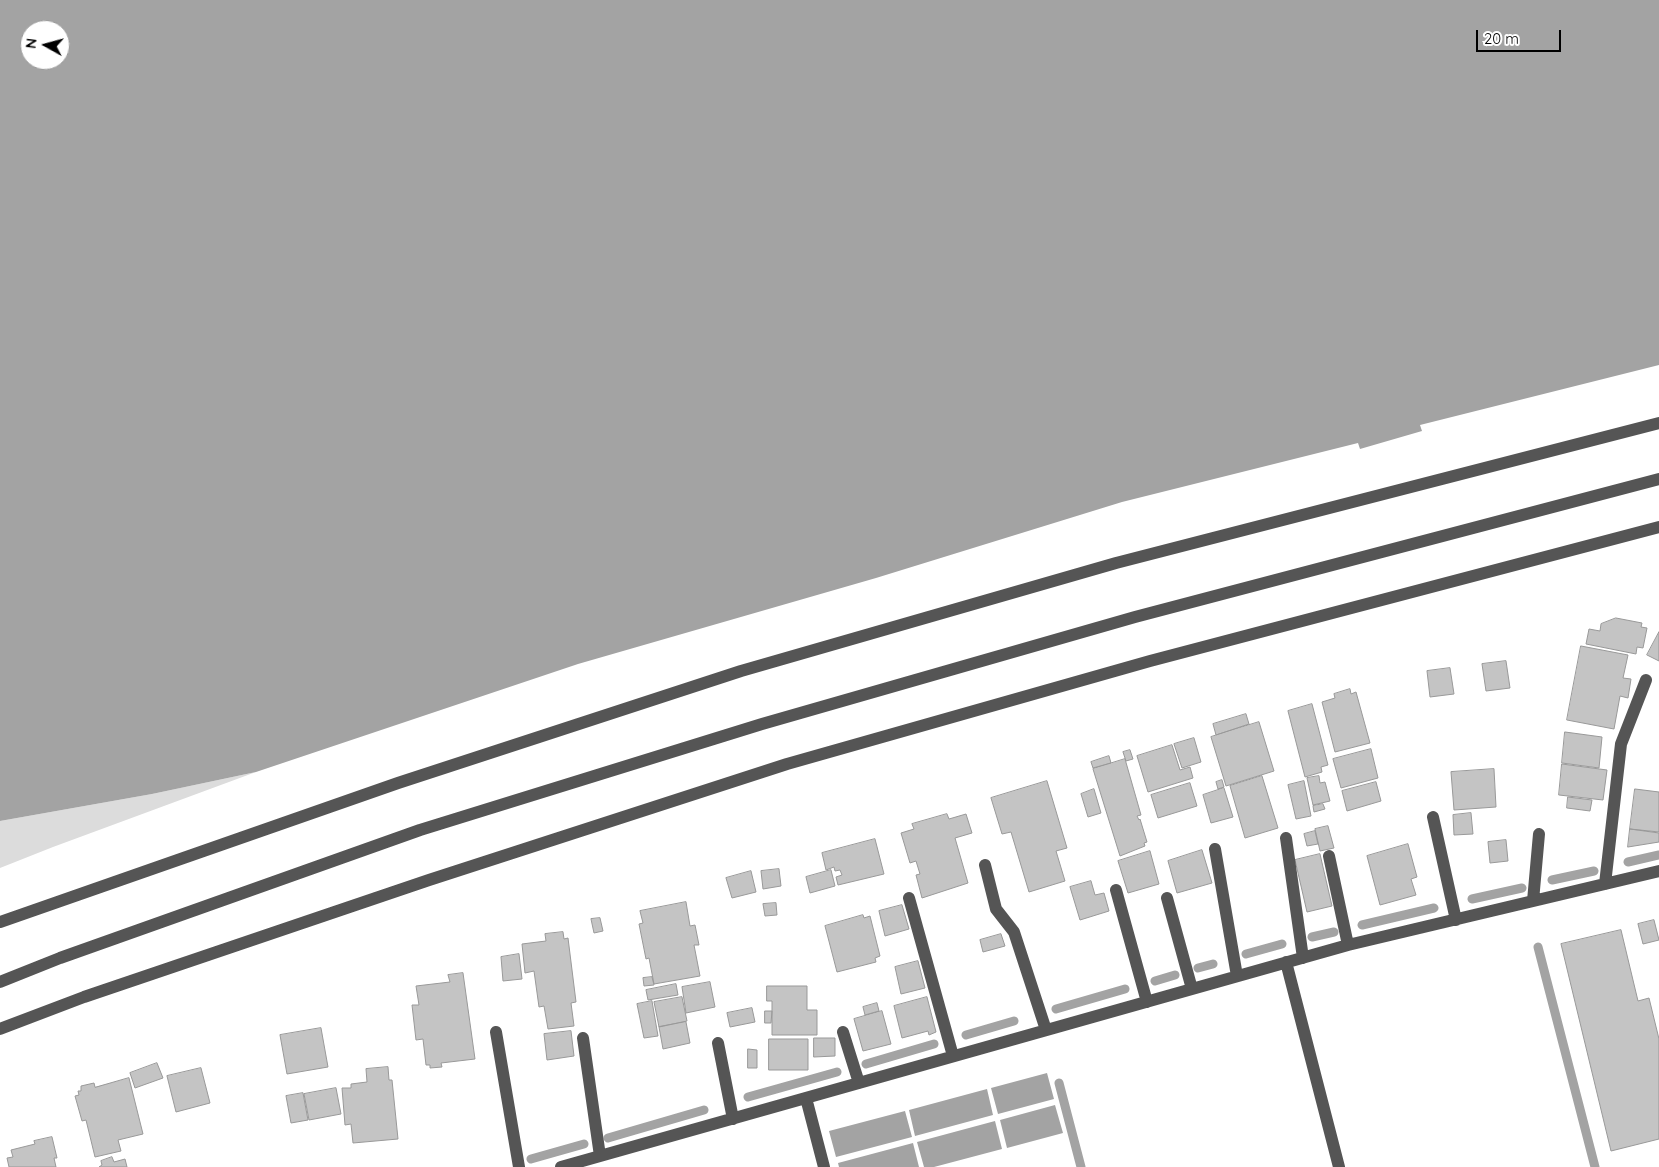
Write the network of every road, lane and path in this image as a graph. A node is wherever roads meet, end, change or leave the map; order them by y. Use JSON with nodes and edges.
{"nodes":[{"id":1,"x":1659,"y":423,"type":"edge"},
{"id":2,"x":1659,"y":479,"type":"edge"},
{"id":3,"x":1659,"y":527,"type":"edge"},
{"id":4,"x":1646,"y":680,"type":"dead end"},
{"id":5,"x":1433,"y":817,"type":"dead end"},
{"id":6,"x":1539,"y":834,"type":"dead end"},
{"id":7,"x":1286,"y":838,"type":"dead end"},
{"id":8,"x":1215,"y":849,"type":"dead end"},
{"id":9,"x":1329,"y":856,"type":"dead end"},
{"id":10,"x":986,"y":865,"type":"dead end"},
{"id":11,"x":1659,"y":871,"type":"edge"},
{"id":12,"x":1605,"y":884,"type":"junction"},
{"id":13,"x":1116,"y":890,"type":"dead end"},
{"id":14,"x":909,"y":898,"type":"dead end"},
{"id":15,"x":1167,"y":898,"type":"dead end"},
{"id":16,"x":1533,"y":901,"type":"junction"},
{"id":17,"x":1456,"y":920,"type":"junction"},
{"id":18,"x":0,"y":922,"type":"edge"},
{"id":19,"x":1348,"y":945,"type":"junction"},
{"id":20,"x":1303,"y":958,"type":"junction"},
{"id":21,"x":1286,"y":962,"type":"junction"},
{"id":22,"x":1237,"y":976,"type":"junction"},
{"id":23,"x":0,"y":982,"type":"edge"},
{"id":24,"x":1192,"y":989,"type":"junction"},
{"id":25,"x":1147,"y":1002,"type":"junction"},
{"id":26,"x":0,"y":1029,"type":"edge"},
{"id":27,"x":1046,"y":1030,"type":"junction"},
{"id":28,"x":496,"y":1032,"type":"dead end"},
{"id":29,"x":843,"y":1032,"type":"dead end"},
{"id":30,"x":583,"y":1038,"type":"dead end"},
{"id":31,"x":718,"y":1043,"type":"dead end"},
{"id":32,"x":953,"y":1056,"type":"junction"},
{"id":33,"x":858,"y":1083,"type":"junction"},
{"id":34,"x":806,"y":1098,"type":"junction"},
{"id":35,"x":733,"y":1119,"type":"junction"},
{"id":36,"x":600,"y":1156,"type":"junction"},
{"id":37,"x":519,"y":1167,"type":"edge"},
{"id":38,"x":561,"y":1167,"type":"edge"},
{"id":39,"x":824,"y":1167,"type":"edge"},
{"id":40,"x":1339,"y":1167,"type":"edge"}],
"edges":[{"from":1,"to":18,"type":"street"},
{"from":2,"to":23,"type":"street"},
{"from":3,"to":26,"type":"street"},
{"from":4,"to":12,"type":"street"},
{"from":5,"to":17,"type":"street"},
{"from":6,"to":16,"type":"street"},
{"from":7,"to":20,"type":"street"},
{"from":8,"to":22,"type":"street"},
{"from":9,"to":19,"type":"street"},
{"from":10,"to":27,"type":"street"},
{"from":11,"to":12,"type":"street"},
{"from":12,"to":16,"type":"street"},
{"from":13,"to":25,"type":"street"},
{"from":14,"to":32,"type":"street"},
{"from":15,"to":24,"type":"street"},
{"from":16,"to":17,"type":"street"},
{"from":17,"to":19,"type":"street"},
{"from":19,"to":20,"type":"street"},
{"from":20,"to":21,"type":"street"},
{"from":21,"to":22,"type":"street"},
{"from":21,"to":40,"type":"street"},
{"from":22,"to":24,"type":"street"},
{"from":24,"to":25,"type":"street"},
{"from":25,"to":27,"type":"street"},
{"from":27,"to":32,"type":"street"},
{"from":28,"to":37,"type":"street"},
{"from":29,"to":33,"type":"street"},
{"from":30,"to":36,"type":"street"},
{"from":31,"to":35,"type":"street"},
{"from":32,"to":33,"type":"street"},
{"from":33,"to":34,"type":"street"},
{"from":34,"to":35,"type":"street"},
{"from":34,"to":39,"type":"street"},
{"from":35,"to":36,"type":"street"},
{"from":36,"to":38,"type":"street"}]}
